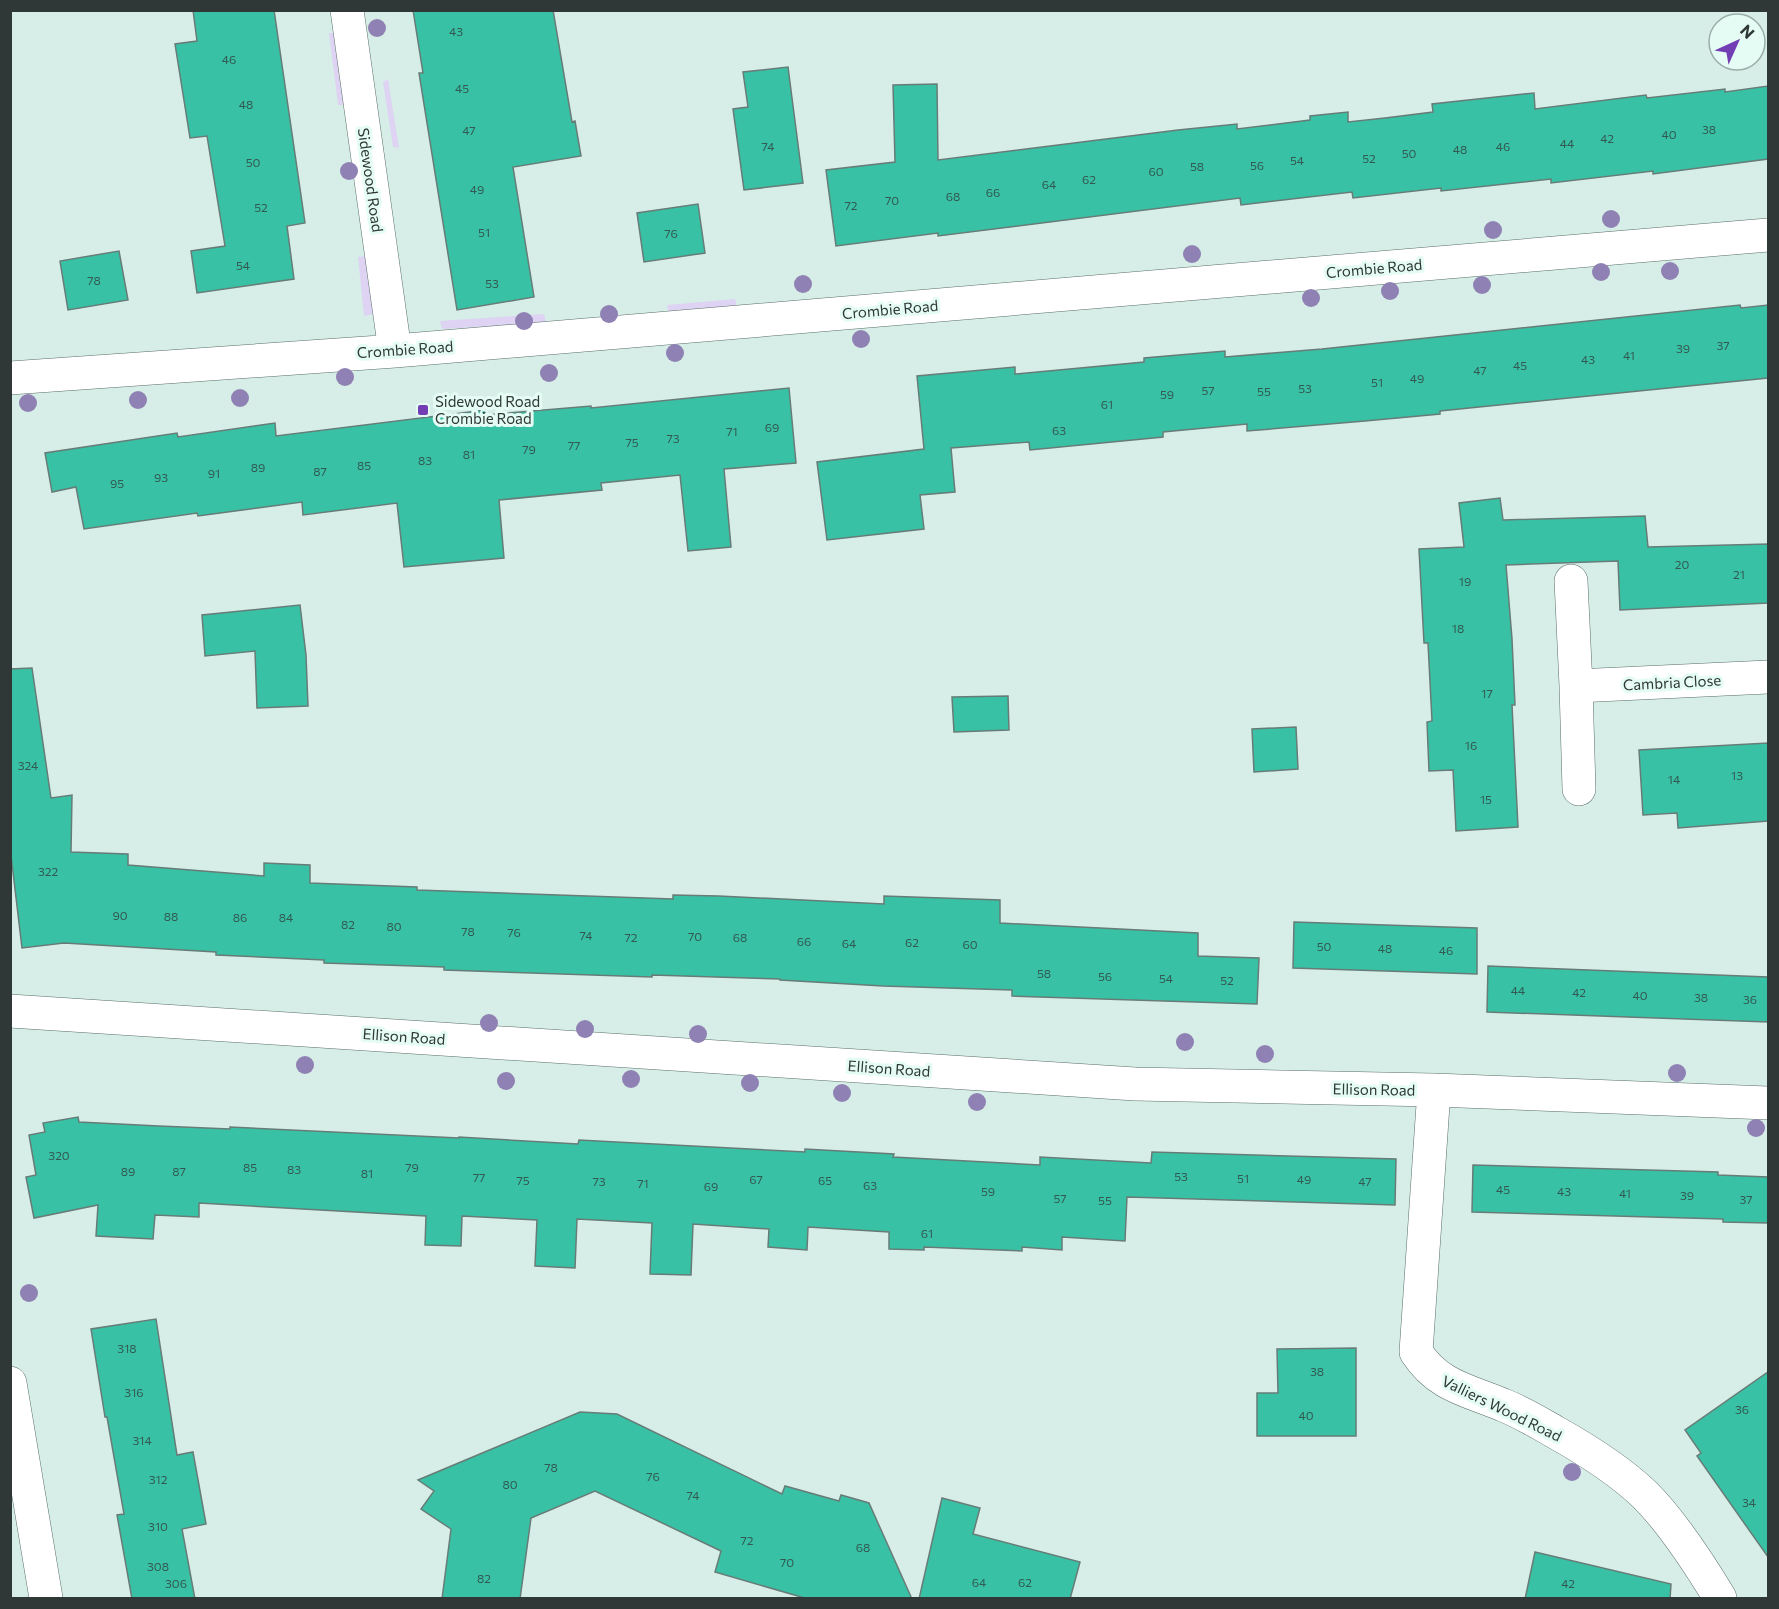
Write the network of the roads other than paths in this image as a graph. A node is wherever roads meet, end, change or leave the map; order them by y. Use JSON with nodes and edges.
{"nodes":[{"id":1,"x":347,"y":10,"type":"edge"},
{"id":2,"x":1768,"y":235,"type":"edge"},
{"id":3,"x":395,"y":351,"type":"junction"},
{"id":4,"x":10,"y":378,"type":"edge"},
{"id":5,"x":1571,"y":580,"type":"dead end"},
{"id":6,"x":1768,"y":677,"type":"edge"},
{"id":7,"x":1576,"y":686,"type":"junction"},
{"id":8,"x":1579,"y":789,"type":"dead end"},
{"id":9,"x":10,"y":1011,"type":"edge"},
{"id":10,"x":1434,"y":1090,"type":"junction"},
{"id":11,"x":1768,"y":1103,"type":"edge"},
{"id":12,"x":10,"y":1383,"type":"edge"},
{"id":13,"x":46,"y":1599,"type":"edge"},
{"id":14,"x":1720,"y":1599,"type":"edge"}],
"edges":[{"from":1,"to":3,"type":"street","name":"Sidewood Road"},
{"from":2,"to":3,"type":"street","name":"Crombie Road"},
{"from":3,"to":4,"type":"street","name":"Crombie Road"},
{"from":5,"to":7,"type":"street"},
{"from":6,"to":7,"type":"street","name":"Cambria Close"},
{"from":7,"to":8,"type":"street"},
{"from":9,"to":10,"type":"street","name":"Ellison Road"},
{"from":10,"to":11,"type":"street","name":"Ellison Road"},
{"from":10,"to":14,"type":"street","name":"Valliers Wood Road"},
{"from":12,"to":13,"type":"street"}]}
